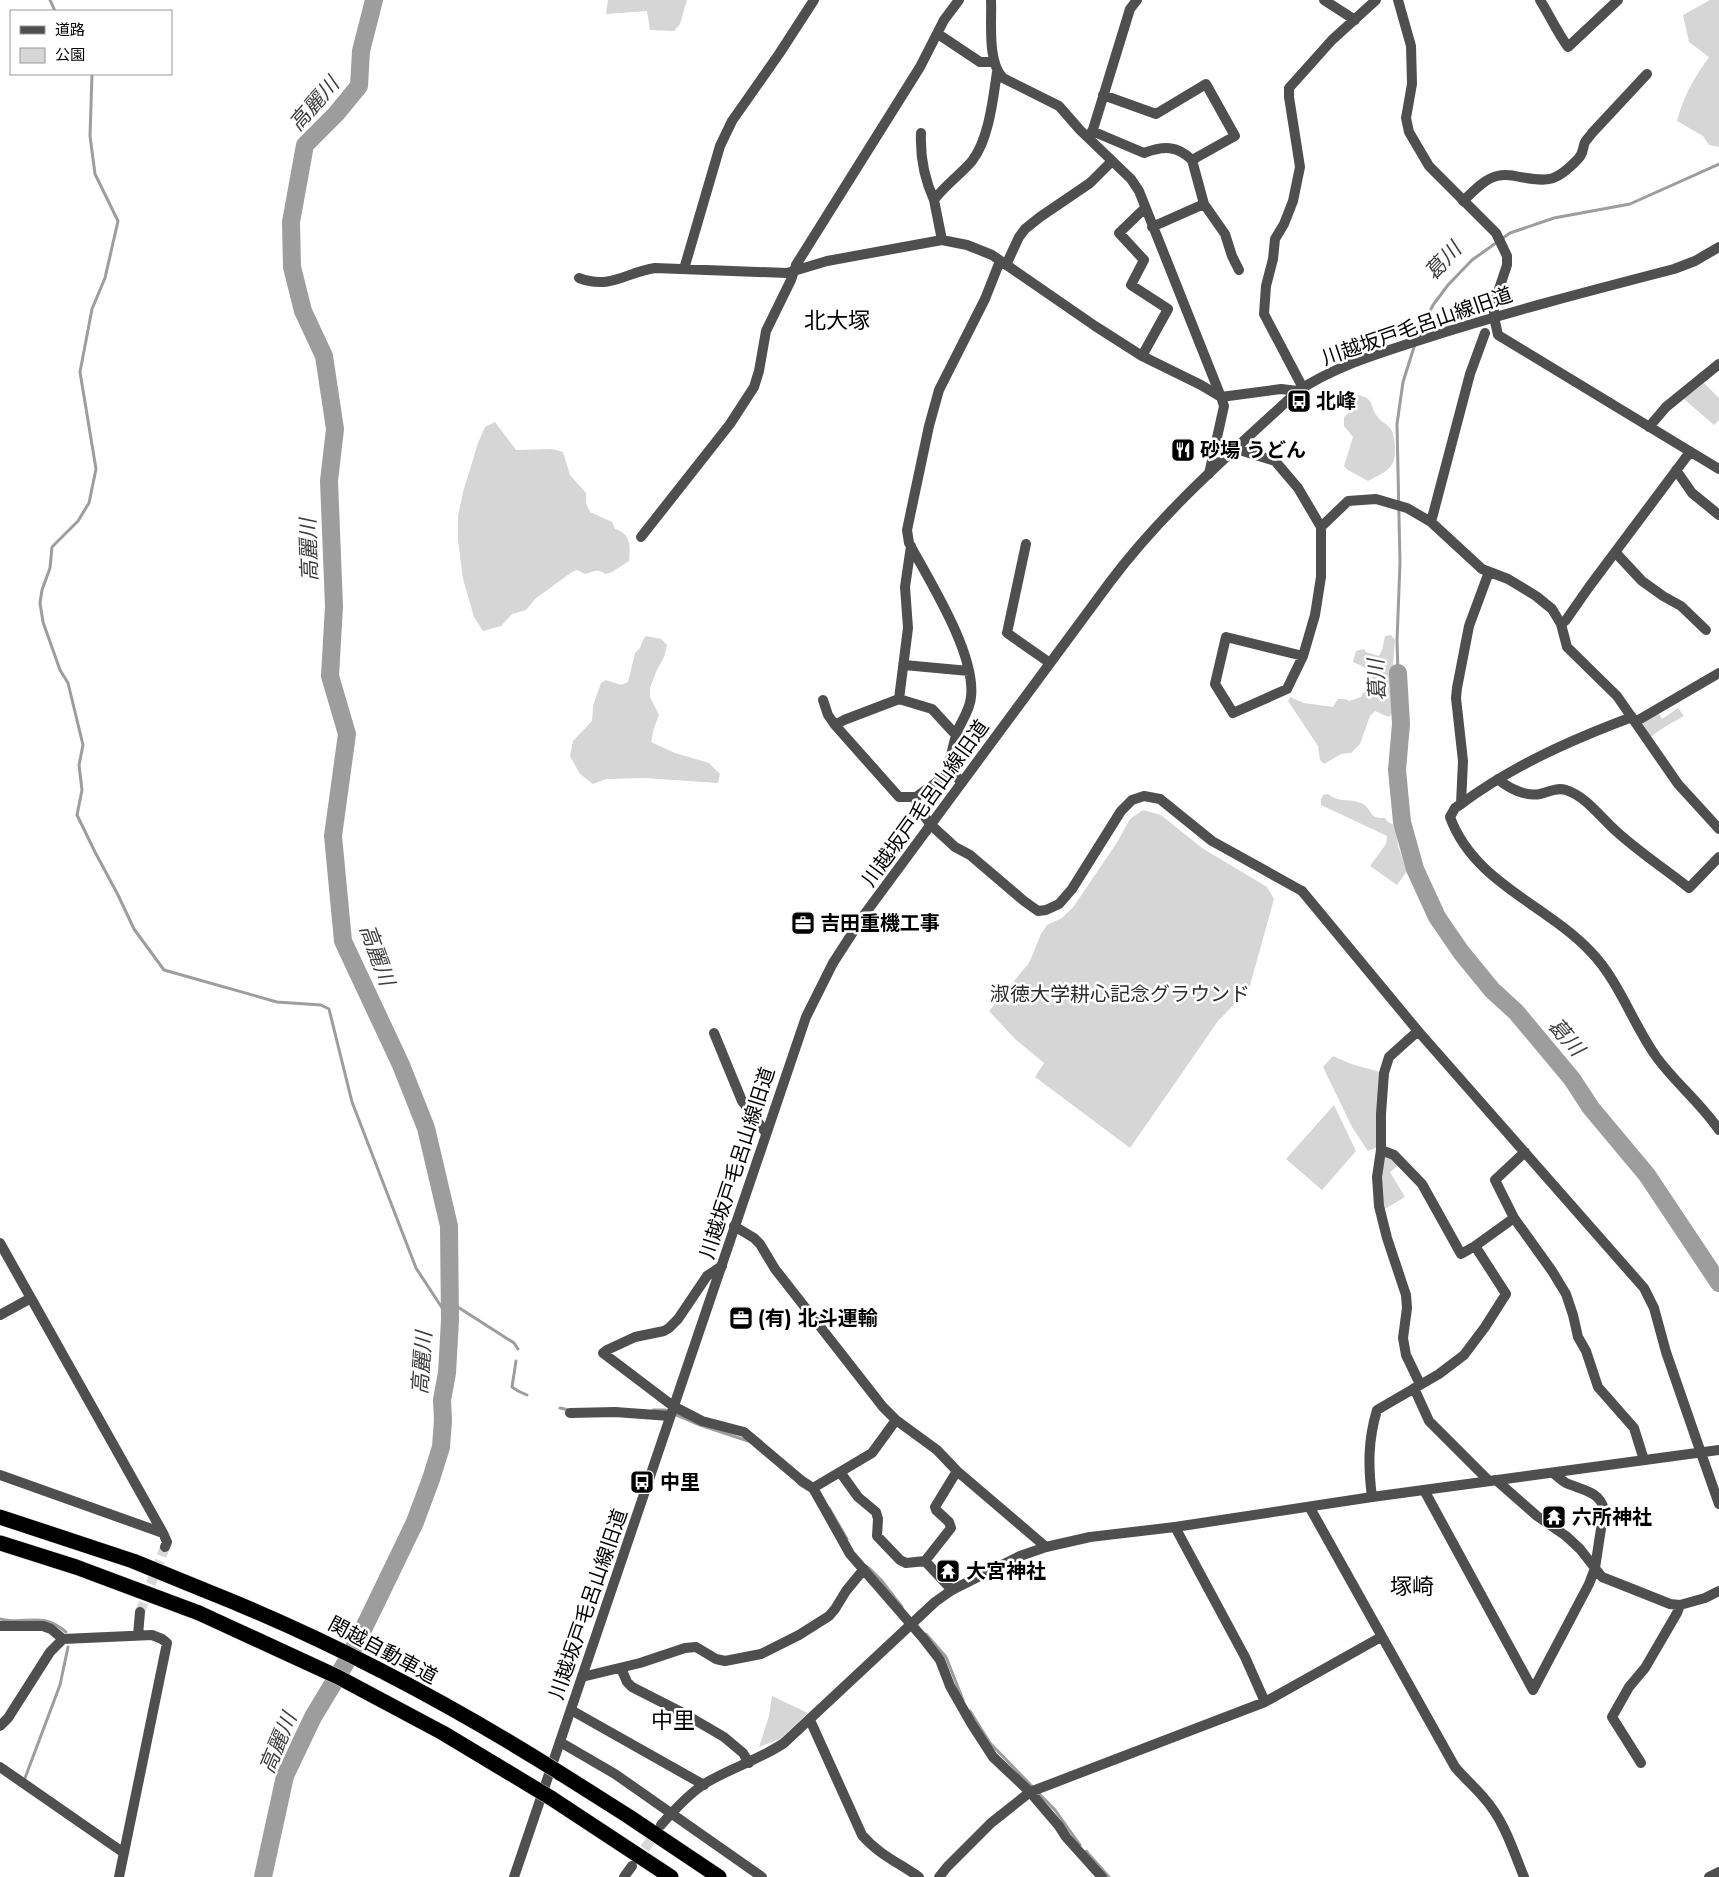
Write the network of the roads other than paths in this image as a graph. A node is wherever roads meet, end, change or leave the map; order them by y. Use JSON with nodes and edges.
{"nodes":[{"id":1,"x":814,"y":0,"type":"edge"},
{"id":2,"x":958,"y":0,"type":"edge"},
{"id":3,"x":991,"y":0,"type":"edge"},
{"id":4,"x":1137,"y":0,"type":"edge"},
{"id":5,"x":1324,"y":0,"type":"edge"},
{"id":6,"x":1376,"y":0,"type":"edge"},
{"id":7,"x":1398,"y":0,"type":"edge"},
{"id":8,"x":1540,"y":0,"type":"edge"},
{"id":9,"x":1618,"y":0,"type":"edge"},
{"id":10,"x":1354,"y":20,"type":"junction"},
{"id":11,"x":938,"y":34,"type":"junction"},
{"id":12,"x":993,"y":62,"type":"junction"},
{"id":13,"x":997,"y":72,"type":"junction"},
{"id":14,"x":1647,"y":74,"type":"dead end"},
{"id":15,"x":1103,"y":95,"type":"junction"},
{"id":16,"x":921,"y":133,"type":"dead end"},
{"id":17,"x":1091,"y":135,"type":"junction"},
{"id":18,"x":1192,"y":160,"type":"junction"},
{"id":19,"x":1112,"y":161,"type":"junction"},
{"id":20,"x":934,"y":200,"type":"junction"},
{"id":21,"x":1463,"y":201,"type":"junction"},
{"id":22,"x":1204,"y":204,"type":"junction"},
{"id":23,"x":1145,"y":208,"type":"junction"},
{"id":24,"x":1152,"y":227,"type":"junction"},
{"id":25,"x":942,"y":240,"type":"junction"},
{"id":26,"x":1719,"y":247,"type":"edge"},
{"id":27,"x":1003,"y":263,"type":"junction"},
{"id":28,"x":684,"y":269,"type":"junction"},
{"id":29,"x":1239,"y":270,"type":"dead end"},
{"id":30,"x":794,"y":272,"type":"junction"},
{"id":31,"x":579,"y":278,"type":"dead end"},
{"id":32,"x":1494,"y":316,"type":"junction"},
{"id":33,"x":1485,"y":333,"type":"dead end"},
{"id":34,"x":1142,"y":356,"type":"junction"},
{"id":35,"x":1719,"y":364,"type":"edge"},
{"id":36,"x":1300,"y":390,"type":"junction"},
{"id":37,"x":1221,"y":397,"type":"junction"},
{"id":38,"x":1649,"y":426,"type":"junction"},
{"id":39,"x":1236,"y":449,"type":"junction"},
{"id":40,"x":1690,"y":452,"type":"junction"},
{"id":41,"x":1717,"y":464,"type":"edge"},
{"id":42,"x":1676,"y":470,"type":"junction"},
{"id":43,"x":1209,"y":474,"type":"junction"},
{"id":44,"x":1719,"y":515,"type":"edge"},
{"id":45,"x":1431,"y":522,"type":"junction"},
{"id":46,"x":1321,"y":527,"type":"junction"},
{"id":47,"x":641,"y":537,"type":"dead end"},
{"id":48,"x":1026,"y":544,"type":"dead end"},
{"id":49,"x":911,"y":546,"type":"junction"},
{"id":50,"x":1615,"y":552,"type":"junction"},
{"id":51,"x":1489,"y":572,"type":"junction"},
{"id":52,"x":1561,"y":624,"type":"junction"},
{"id":53,"x":1706,"y":630,"type":"dead end"},
{"id":54,"x":1303,"y":656,"type":"junction"},
{"id":55,"x":1050,"y":663,"type":"junction"},
{"id":56,"x":904,"y":665,"type":"junction"},
{"id":57,"x":969,"y":671,"type":"junction"},
{"id":58,"x":1719,"y":673,"type":"edge"},
{"id":59,"x":899,"y":699,"type":"junction"},
{"id":60,"x":823,"y":700,"type":"dead end"},
{"id":61,"x":1634,"y":719,"type":"junction"},
{"id":62,"x":835,"y":725,"type":"junction"},
{"id":63,"x":956,"y":735,"type":"junction"},
{"id":64,"x":948,"y":769,"type":"junction"},
{"id":65,"x":1498,"y":779,"type":"junction"},
{"id":66,"x":962,"y":782,"type":"junction"},
{"id":67,"x":916,"y":797,"type":"junction"},
{"id":68,"x":1461,"y":804,"type":"junction"},
{"id":69,"x":931,"y":826,"type":"junction"},
{"id":70,"x":1719,"y":829,"type":"edge"},
{"id":71,"x":1719,"y":857,"type":"edge"},
{"id":72,"x":1418,"y":1031,"type":"junction"},
{"id":73,"x":714,"y":1033,"type":"dead end"},
{"id":74,"x":1719,"y":1130,"type":"edge"},
{"id":75,"x":766,"y":1133,"type":"junction"},
{"id":76,"x":1381,"y":1150,"type":"junction"},
{"id":77,"x":1525,"y":1152,"type":"junction"},
{"id":78,"x":1514,"y":1218,"type":"junction"},
{"id":79,"x":734,"y":1226,"type":"junction"},
{"id":80,"x":0,"y":1243,"type":"edge"},
{"id":81,"x":1475,"y":1246,"type":"junction"},
{"id":82,"x":722,"y":1266,"type":"junction"},
{"id":83,"x":31,"y":1298,"type":"junction"},
{"id":84,"x":0,"y":1315,"type":"edge"},
{"id":85,"x":1417,"y":1386,"type":"junction"},
{"id":86,"x":672,"y":1412,"type":"junction"},
{"id":87,"x":570,"y":1413,"type":"dead end"},
{"id":88,"x":896,"y":1420,"type":"junction"},
{"id":89,"x":1719,"y":1450,"type":"edge"},
{"id":90,"x":1701,"y":1453,"type":"junction"},
{"id":91,"x":1644,"y":1460,"type":"junction"},
{"id":92,"x":957,"y":1471,"type":"junction"},
{"id":93,"x":840,"y":1472,"type":"junction"},
{"id":94,"x":1553,"y":1473,"type":"junction"},
{"id":95,"x":0,"y":1475,"type":"edge"},
{"id":96,"x":1493,"y":1480,"type":"junction"},
{"id":97,"x":1424,"y":1490,"type":"junction"},
{"id":98,"x":816,"y":1492,"type":"junction"},
{"id":99,"x":1372,"y":1497,"type":"junction"},
{"id":100,"x":1719,"y":1504,"type":"edge"},
{"id":101,"x":1310,"y":1508,"type":"junction"},
{"id":102,"x":0,"y":1517,"type":"edge"},
{"id":103,"x":1175,"y":1527,"type":"junction"},
{"id":104,"x":164,"y":1533,"type":"junction"},
{"id":105,"x":0,"y":1543,"type":"edge"},
{"id":106,"x":166,"y":1547,"type":"tunnel mouth"},
{"id":107,"x":1046,"y":1547,"type":"junction"},
{"id":108,"x":925,"y":1561,"type":"junction"},
{"id":109,"x":1595,"y":1568,"type":"junction"},
{"id":110,"x":864,"y":1569,"type":"junction"},
{"id":111,"x":952,"y":1590,"type":"junction"},
{"id":112,"x":1719,"y":1591,"type":"edge"},
{"id":113,"x":1680,"y":1605,"type":"junction"},
{"id":114,"x":140,"y":1612,"type":"tunnel mouth"},
{"id":115,"x":913,"y":1622,"type":"junction"},
{"id":116,"x":0,"y":1626,"type":"edge"},
{"id":117,"x":138,"y":1635,"type":"junction"},
{"id":118,"x":1381,"y":1637,"type":"junction"},
{"id":119,"x":63,"y":1639,"type":"junction"},
{"id":120,"x":621,"y":1668,"type":"junction"},
{"id":121,"x":582,"y":1677,"type":"junction"},
{"id":122,"x":1265,"y":1702,"type":"junction"},
{"id":123,"x":571,"y":1710,"type":"junction"},
{"id":124,"x":810,"y":1720,"type":"junction"},
{"id":125,"x":0,"y":1726,"type":"edge"},
{"id":126,"x":560,"y":1742,"type":"junction"},
{"id":127,"x":749,"y":1763,"type":"junction"},
{"id":128,"x":1640,"y":1764,"type":"dead end"},
{"id":129,"x":0,"y":1767,"type":"edge"},
{"id":130,"x":704,"y":1785,"type":"junction"},
{"id":131,"x":1033,"y":1791,"type":"junction"},
{"id":132,"x":672,"y":1813,"type":"junction"},
{"id":133,"x":661,"y":1825,"type":"tunnel mouth"},
{"id":134,"x":124,"y":1853,"type":"junction"},
{"id":135,"x":632,"y":1866,"type":"tunnel mouth"},
{"id":136,"x":1719,"y":1872,"type":"edge"},
{"id":137,"x":119,"y":1877,"type":"edge"},
{"id":138,"x":514,"y":1877,"type":"edge"},
{"id":139,"x":624,"y":1877,"type":"edge"},
{"id":140,"x":671,"y":1877,"type":"edge"},
{"id":141,"x":718,"y":1877,"type":"edge"},
{"id":142,"x":762,"y":1877,"type":"edge"},
{"id":143,"x":919,"y":1877,"type":"edge"},
{"id":144,"x":939,"y":1877,"type":"edge"},
{"id":145,"x":1102,"y":1877,"type":"edge"},
{"id":146,"x":1524,"y":1877,"type":"edge"},
{"id":147,"x":1709,"y":1877,"type":"edge"}],
"edges":[{"from":1,"to":28,"type":"street"},
{"from":2,"to":11,"type":"street"},
{"from":3,"to":12,"type":"street"},
{"from":4,"to":15,"type":"street"},
{"from":5,"to":10,"type":"street"},
{"from":6,"to":10,"type":"street"},
{"from":7,"to":21,"type":"street"},
{"from":8,"to":9,"type":"street"},
{"from":10,"to":36,"type":"street"},
{"from":11,"to":12,"type":"street"},
{"from":11,"to":30,"type":"street"},
{"from":12,"to":13,"type":"street"},
{"from":13,"to":17,"type":"street"},
{"from":13,"to":20,"type":"street"},
{"from":14,"to":21,"type":"street"},
{"from":15,"to":17,"type":"street"},
{"from":15,"to":18,"type":"street"},
{"from":16,"to":20,"type":"street"},
{"from":17,"to":18,"type":"street"},
{"from":17,"to":19,"type":"street"},
{"from":18,"to":22,"type":"street"},
{"from":19,"to":23,"type":"street"},
{"from":19,"to":27,"type":"street"},
{"from":20,"to":25,"type":"street"},
{"from":21,"to":32,"type":"street"},
{"from":22,"to":24,"type":"street"},
{"from":22,"to":29,"type":"street"},
{"from":23,"to":24,"type":"street"},
{"from":23,"to":34,"type":"street"},
{"from":24,"to":37,"type":"street"},
{"from":25,"to":27,"type":"street"},
{"from":25,"to":30,"type":"street"},
{"from":26,"to":32,"type":"street","name":"川越坂戸毛呂山線旧道"},
{"from":27,"to":34,"type":"street"},
{"from":27,"to":49,"type":"street"},
{"from":28,"to":30,"type":"street"},
{"from":28,"to":31,"type":"street"},
{"from":30,"to":47,"type":"street"},
{"from":32,"to":36,"type":"street","name":"川越坂戸毛呂山線旧道"},
{"from":32,"to":38,"type":"street"},
{"from":33,"to":45,"type":"street"},
{"from":34,"to":37,"type":"street"},
{"from":35,"to":38,"type":"street"},
{"from":36,"to":37,"type":"street"},
{"from":36,"to":39,"type":"street","name":"川越坂戸毛呂山線旧道"},
{"from":37,"to":43,"type":"street"},
{"from":38,"to":40,"type":"street"},
{"from":39,"to":43,"type":"street","name":"川越坂戸毛呂山線旧道"},
{"from":39,"to":46,"type":"street"},
{"from":40,"to":41,"type":"street"},
{"from":40,"to":42,"type":"street"},
{"from":42,"to":44,"type":"street"},
{"from":42,"to":50,"type":"street"},
{"from":43,"to":55,"type":"street","name":"川越坂戸毛呂山線旧道"},
{"from":45,"to":46,"type":"street"},
{"from":45,"to":51,"type":"street"},
{"from":46,"to":54,"type":"street"},
{"from":48,"to":55,"type":"street"},
{"from":49,"to":56,"type":"street"},
{"from":49,"to":57,"type":"street"},
{"from":50,"to":52,"type":"street"},
{"from":50,"to":53,"type":"street"},
{"from":51,"to":52,"type":"street"},
{"from":51,"to":68,"type":"street"},
{"from":52,"to":61,"type":"street"},
{"from":54,"to":54,"type":"street"},
{"from":55,"to":66,"type":"street","name":"川越坂戸毛呂山線旧道"},
{"from":56,"to":57,"type":"street"},
{"from":56,"to":59,"type":"street"},
{"from":57,"to":63,"type":"street"},
{"from":58,"to":61,"type":"street"},
{"from":59,"to":62,"type":"street"},
{"from":59,"to":63,"type":"street"},
{"from":60,"to":62,"type":"street"},
{"from":61,"to":65,"type":"street"},
{"from":61,"to":70,"type":"street"},
{"from":62,"to":67,"type":"street"},
{"from":63,"to":64,"type":"street"},
{"from":64,"to":66,"type":"street"},
{"from":64,"to":67,"type":"street"},
{"from":65,"to":68,"type":"street"},
{"from":65,"to":71,"type":"street"},
{"from":66,"to":69,"type":"street","name":"川越坂戸毛呂山線旧道"},
{"from":67,"to":69,"type":"street"},
{"from":68,"to":74,"type":"street"},
{"from":69,"to":72,"type":"street"},
{"from":69,"to":75,"type":"street","name":"川越坂戸毛呂山線旧道"},
{"from":72,"to":76,"type":"street"},
{"from":72,"to":77,"type":"street"},
{"from":73,"to":75,"type":"street"},
{"from":75,"to":79,"type":"street","name":"川越坂戸毛呂山線旧道"},
{"from":76,"to":81,"type":"street"},
{"from":76,"to":85,"type":"street"},
{"from":77,"to":78,"type":"street"},
{"from":77,"to":90,"type":"street"},
{"from":78,"to":81,"type":"street"},
{"from":78,"to":91,"type":"street"},
{"from":79,"to":82,"type":"street","name":"川越坂戸毛呂山線旧道"},
{"from":79,"to":88,"type":"street"},
{"from":80,"to":83,"type":"street"},
{"from":81,"to":85,"type":"street"},
{"from":82,"to":86,"type":"street","name":"川越坂戸毛呂山線旧道"},
{"from":82,"to":86,"type":"street"},
{"from":83,"to":84,"type":"street"},
{"from":83,"to":104,"type":"street"},
{"from":85,"to":96,"type":"street"},
{"from":85,"to":99,"type":"street"},
{"from":86,"to":87,"type":"street"},
{"from":86,"to":98,"type":"street"},
{"from":86,"to":121,"type":"street","name":"川越坂戸毛呂山線旧道"},
{"from":88,"to":92,"type":"street"},
{"from":88,"to":93,"type":"street"},
{"from":89,"to":90,"type":"street"},
{"from":90,"to":91,"type":"street"},
{"from":90,"to":100,"type":"street"},
{"from":91,"to":94,"type":"street"},
{"from":92,"to":107,"type":"street"},
{"from":92,"to":108,"type":"street"},
{"from":93,"to":98,"type":"street"},
{"from":93,"to":108,"type":"street"},
{"from":94,"to":96,"type":"street"},
{"from":94,"to":109,"type":"street"},
{"from":95,"to":104,"type":"street"},
{"from":96,"to":97,"type":"street"},
{"from":96,"to":109,"type":"street"},
{"from":97,"to":99,"type":"street"},
{"from":97,"to":109,"type":"street"},
{"from":98,"to":110,"type":"street"},
{"from":99,"to":101,"type":"street"},
{"from":101,"to":103,"type":"street"},
{"from":101,"to":118,"type":"street"},
{"from":102,"to":141,"type":"highway","name":"関越自動車道","bridge":true},
{"from":103,"to":107,"type":"street"},
{"from":103,"to":122,"type":"street"},
{"from":104,"to":106,"type":"street"},
{"from":105,"to":140,"type":"highway","bridge":true},
{"from":107,"to":111,"type":"street"},
{"from":108,"to":111,"type":"street"},
{"from":109,"to":113,"type":"street"},
{"from":110,"to":115,"type":"street"},
{"from":110,"to":120,"type":"street"},
{"from":111,"to":115,"type":"street"},
{"from":112,"to":113,"type":"street"},
{"from":113,"to":128,"type":"street"},
{"from":114,"to":117,"type":"street"},
{"from":115,"to":124,"type":"street"},
{"from":115,"to":131,"type":"street"},
{"from":116,"to":119,"type":"street"},
{"from":117,"to":119,"type":"street"},
{"from":117,"to":134,"type":"street"},
{"from":118,"to":122,"type":"street"},
{"from":118,"to":146,"type":"street"},
{"from":119,"to":125,"type":"street"},
{"from":120,"to":121,"type":"street"},
{"from":120,"to":127,"type":"street"},
{"from":121,"to":123,"type":"street","name":"川越坂戸毛呂山線旧道"},
{"from":122,"to":131,"type":"street"},
{"from":123,"to":126,"type":"street","name":"川越坂戸毛呂山線旧道"},
{"from":123,"to":130,"type":"street"},
{"from":124,"to":127,"type":"street"},
{"from":124,"to":143,"type":"street"},
{"from":126,"to":132,"type":"street"},
{"from":126,"to":138,"type":"street","name":"川越坂戸毛呂山線旧道"},
{"from":127,"to":130,"type":"street"},
{"from":129,"to":134,"type":"street"},
{"from":130,"to":132,"type":"street"},
{"from":131,"to":144,"type":"street"},
{"from":131,"to":145,"type":"street"},
{"from":132,"to":133,"type":"street"},
{"from":132,"to":142,"type":"street"},
{"from":134,"to":137,"type":"street"},
{"from":135,"to":139,"type":"street"},
{"from":136,"to":147,"type":"street"}]}
